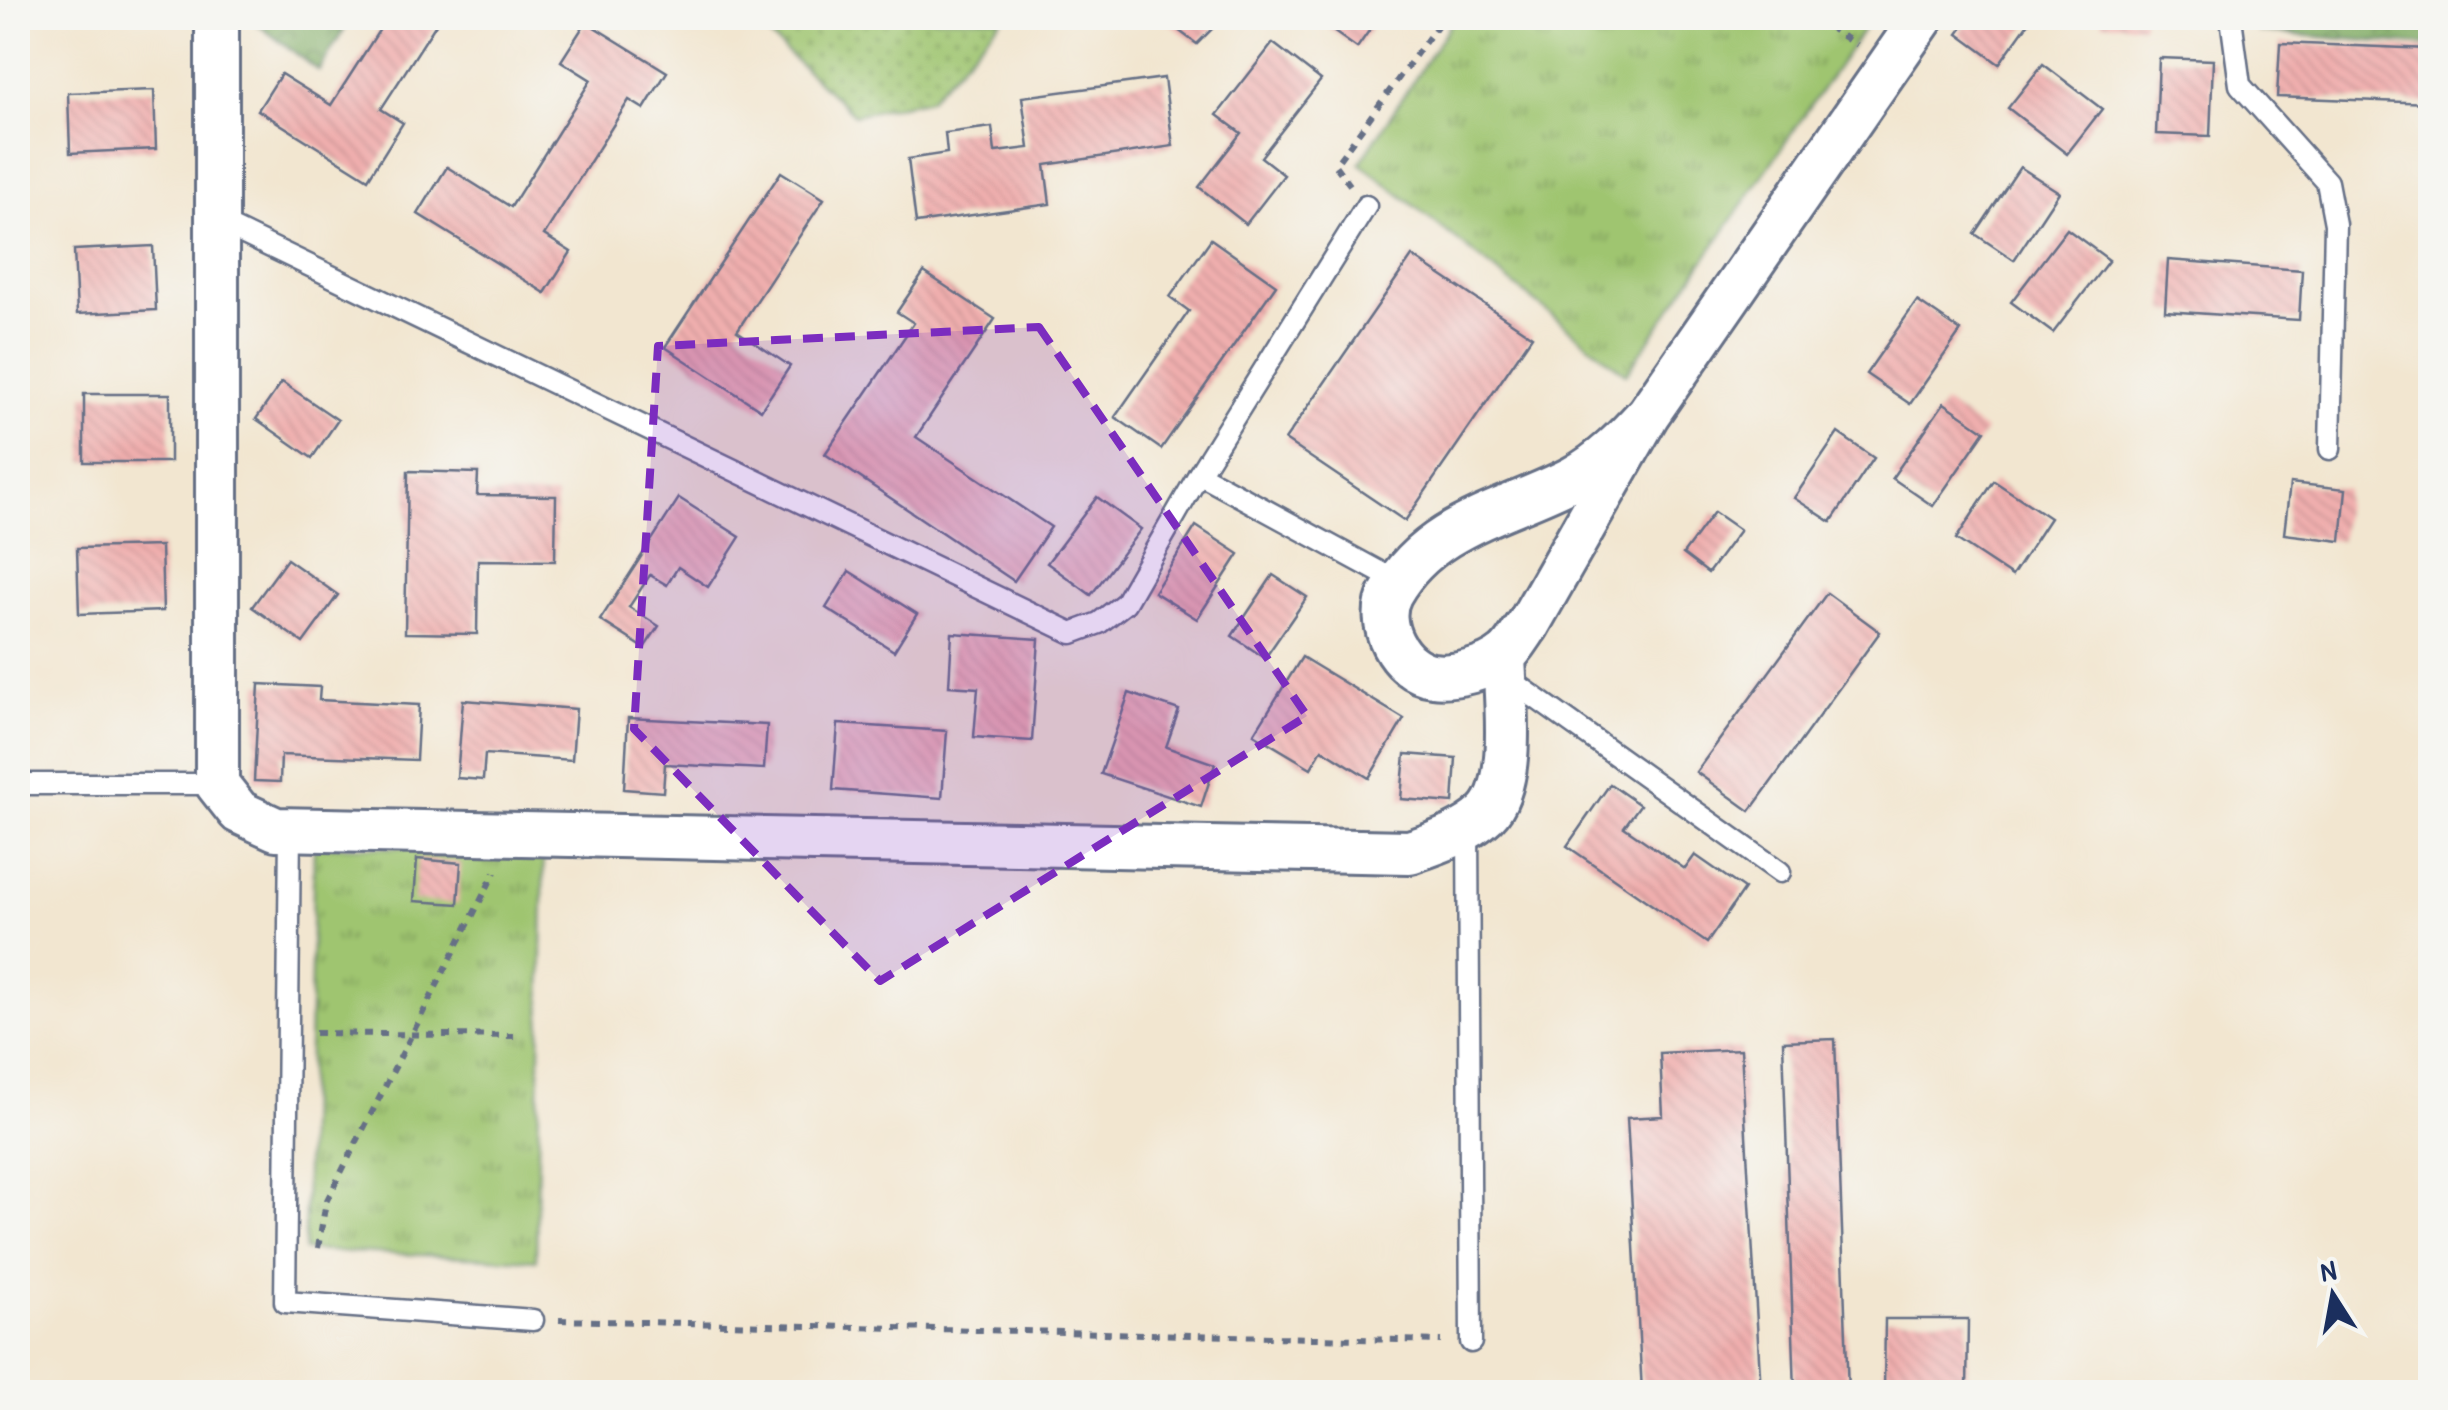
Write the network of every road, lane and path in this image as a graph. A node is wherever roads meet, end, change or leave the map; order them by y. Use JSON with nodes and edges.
{"nodes":[{"id":1,"x":217,"y":18,"type":"edge"},
{"id":2,"x":1442,"y":18,"type":"edge"},
{"id":3,"x":1922,"y":18,"type":"edge"},
{"id":4,"x":2231,"y":18,"type":"edge"},
{"id":5,"x":1366,"y":206,"type":"joint"},
{"id":6,"x":218,"y":222,"type":"junction"},
{"id":7,"x":1648,"y":414,"type":"junction"},
{"id":8,"x":2330,"y":449,"type":"dead end"},
{"id":9,"x":1200,"y":474,"type":"junction"},
{"id":10,"x":1398,"y":582,"type":"junction"},
{"id":11,"x":1505,"y":666,"type":"junction"},
{"id":12,"x":18,"y":784,"type":"edge"},
{"id":13,"x":217,"y":784,"type":"junction"},
{"id":14,"x":1468,"y":826,"type":"junction"},
{"id":15,"x":290,"y":829,"type":"junction"},
{"id":16,"x":515,"y":834,"type":"junction"},
{"id":17,"x":1780,"y":872,"type":"dead end"},
{"id":18,"x":288,"y":1032,"type":"junction"},
{"id":19,"x":412,"y":1036,"type":"junction"},
{"id":20,"x":514,"y":1036,"type":"dead end"},
{"id":21,"x":308,"y":1303,"type":"junction"},
{"id":22,"x":533,"y":1320,"type":"joint"},
{"id":23,"x":1471,"y":1342,"type":"joint"}],
"edges":[{"from":1,"to":6,"type":"street"},
{"from":2,"to":5,"type":"path"},
{"from":3,"to":7,"type":"street"},
{"from":4,"to":8,"type":"lane"},
{"from":5,"to":9,"type":"lane"},
{"from":6,"to":9,"type":"lane"},
{"from":6,"to":13,"type":"street"},
{"from":7,"to":10,"type":"street"},
{"from":7,"to":11,"type":"street"},
{"from":9,"to":10,"type":"lane"},
{"from":10,"to":11,"type":"street"},
{"from":11,"to":14,"type":"street"},
{"from":11,"to":17,"type":"lane"},
{"from":12,"to":13,"type":"lane"},
{"from":13,"to":15,"type":"street"},
{"from":14,"to":16,"type":"street"},
{"from":14,"to":23,"type":"lane"},
{"from":15,"to":16,"type":"street"},
{"from":15,"to":18,"type":"lane"},
{"from":16,"to":19,"type":"path"},
{"from":18,"to":19,"type":"path"},
{"from":18,"to":21,"type":"lane"},
{"from":19,"to":20,"type":"path"},
{"from":19,"to":21,"type":"path"},
{"from":21,"to":22,"type":"lane"},
{"from":22,"to":23,"type":"path"}]}
